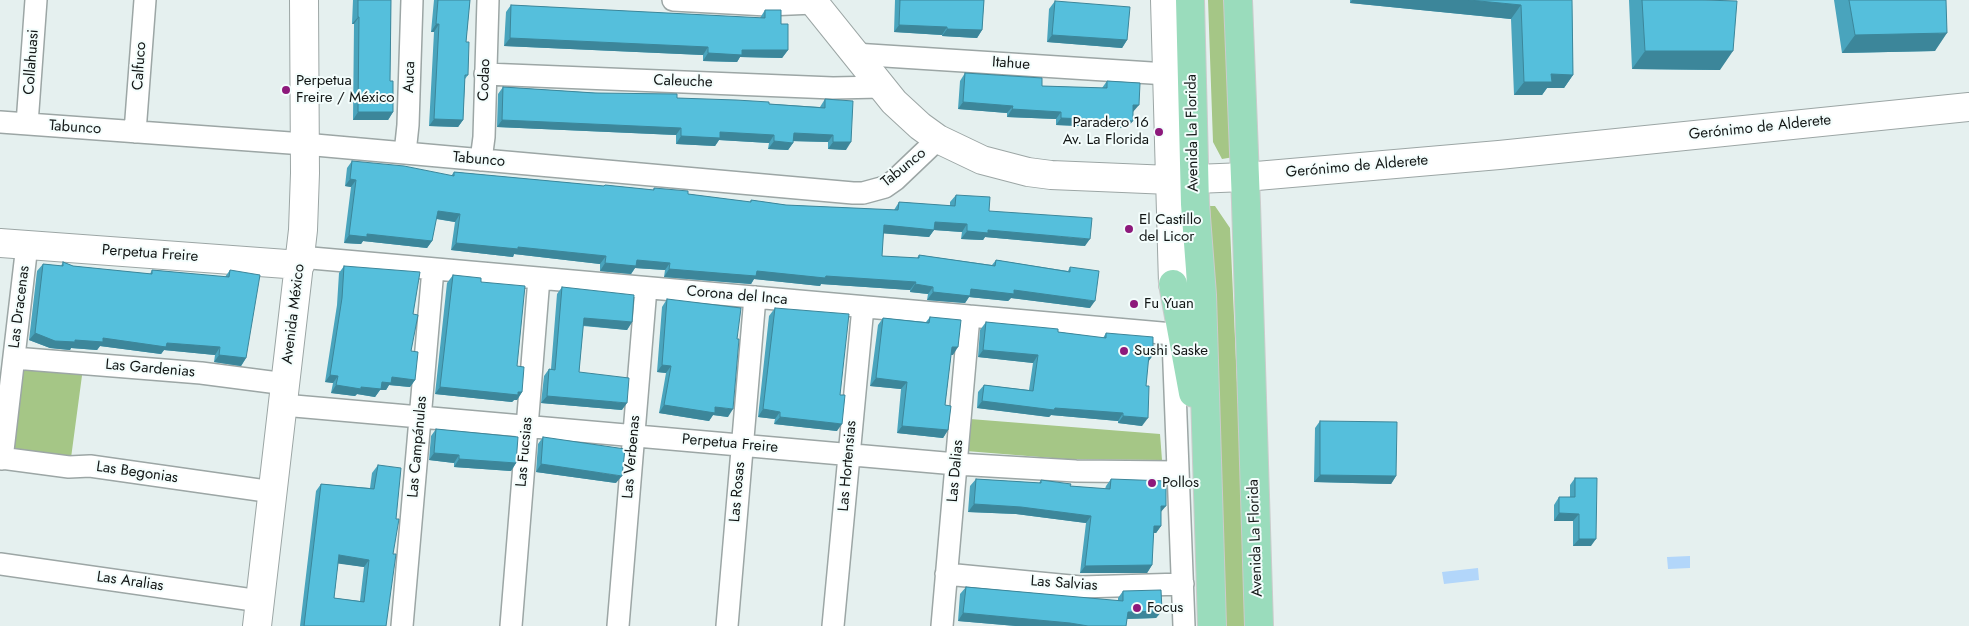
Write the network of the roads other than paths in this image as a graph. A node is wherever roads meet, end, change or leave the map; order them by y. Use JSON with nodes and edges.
{"nodes":[{"id":1,"x":36,"y":0,"type":"edge"},
{"id":2,"x":145,"y":0,"type":"edge"},
{"id":3,"x":304,"y":0,"type":"edge"},
{"id":4,"x":412,"y":0,"type":"edge"},
{"id":5,"x":488,"y":0,"type":"edge"},
{"id":6,"x":673,"y":0,"type":"edge"},
{"id":7,"x":1165,"y":0,"type":"edge"},
{"id":8,"x":1190,"y":0,"type":"edge"},
{"id":9,"x":1238,"y":0,"type":"edge"},
{"id":10,"x":813,"y":1,"type":"edge"},
{"id":11,"x":854,"y":54,"type":"junction"},
{"id":12,"x":485,"y":74,"type":"junction"},
{"id":13,"x":1167,"y":74,"type":"junction"},
{"id":14,"x":881,"y":87,"type":"junction"},
{"id":15,"x":1969,"y":107,"type":"edge"},
{"id":16,"x":0,"y":122,"type":"edge"},
{"id":17,"x":28,"y":124,"type":"junction"},
{"id":18,"x":136,"y":132,"type":"junction"},
{"id":19,"x":938,"y":139,"type":"junction"},
{"id":20,"x":304,"y":144,"type":"junction"},
{"id":21,"x":405,"y":153,"type":"junction"},
{"id":22,"x":481,"y":160,"type":"junction"},
{"id":23,"x":1245,"y":177,"type":"junction"},
{"id":24,"x":1182,"y":179,"type":"junction"},
{"id":25,"x":0,"y":243,"type":"edge"},
{"id":26,"x":27,"y":244,"type":"junction"},
{"id":27,"x":300,"y":261,"type":"junction"},
{"id":28,"x":433,"y":269,"type":"junction"},
{"id":29,"x":539,"y":278,"type":"junction"},
{"id":30,"x":1173,"y":284,"type":"junction"},
{"id":31,"x":646,"y":288,"type":"junction"},
{"id":32,"x":756,"y":297,"type":"junction"},
{"id":33,"x":863,"y":307,"type":"junction"},
{"id":34,"x":969,"y":316,"type":"junction"},
{"id":35,"x":1173,"y":334,"type":"junction"},
{"id":36,"x":14,"y":358,"type":"junction"},
{"id":37,"x":284,"y":394,"type":"junction"},
{"id":38,"x":420,"y":417,"type":"junction"},
{"id":39,"x":527,"y":426,"type":"junction"},
{"id":40,"x":634,"y":435,"type":"junction"},
{"id":41,"x":742,"y":445,"type":"junction"},
{"id":42,"x":849,"y":454,"type":"junction"},
{"id":43,"x":1,"y":458,"type":"edge"},
{"id":44,"x":1208,"y":462,"type":"junction"},
{"id":45,"x":956,"y":464,"type":"junction"},
{"id":46,"x":1178,"y":472,"type":"junction"},
{"id":47,"x":273,"y":492,"type":"junction"},
{"id":48,"x":0,"y":564,"type":"edge"},
{"id":49,"x":946,"y":574,"type":"junction"},
{"id":50,"x":1182,"y":584,"type":"junction"},
{"id":51,"x":258,"y":613,"type":"edge"},
{"id":52,"x":402,"y":626,"type":"edge"},
{"id":53,"x":511,"y":626,"type":"edge"},
{"id":54,"x":618,"y":626,"type":"edge"},
{"id":55,"x":727,"y":626,"type":"edge"},
{"id":56,"x":833,"y":626,"type":"edge"},
{"id":57,"x":942,"y":626,"type":"edge"},
{"id":58,"x":1184,"y":626,"type":"edge"},
{"id":59,"x":1212,"y":626,"type":"edge"},
{"id":60,"x":1259,"y":626,"type":"edge"}],
"edges":[{"from":1,"to":17,"type":"street","name":"Collahuasi"},
{"from":2,"to":18,"type":"street","name":"Calfuco"},
{"from":3,"to":20,"type":"street","name":"Avenida México"},
{"from":4,"to":21,"type":"street","name":"Auca"},
{"from":5,"to":12,"type":"street","name":"Codao"},
{"from":6,"to":10,"type":"street"},
{"from":7,"to":13,"type":"street","name":"Avenida La Florida"},
{"from":8,"to":24,"type":"main road","name":"Avenida La Florida"},
{"from":9,"to":23,"type":"main road","name":"Avenida La Florida"},
{"from":10,"to":11,"type":"street","name":"Gerónimo de Alderete"},
{"from":11,"to":13,"type":"street","name":"Itahue"},
{"from":11,"to":14,"type":"street","name":"Gerónimo de Alderete"},
{"from":12,"to":14,"type":"street","name":"Caleuche"},
{"from":12,"to":22,"type":"street","name":"Codao"},
{"from":13,"to":24,"type":"street","name":"Avenida La Florida"},
{"from":14,"to":19,"type":"street","name":"Gerónimo de Alderete"},
{"from":15,"to":23,"type":"street","name":"Gerónimo de Alderete"},
{"from":16,"to":17,"type":"street","name":"Tabunco"},
{"from":17,"to":18,"type":"street","name":"Tabunco"},
{"from":18,"to":20,"type":"street","name":"Tabunco"},
{"from":19,"to":22,"type":"street","name":"Tabunco"},
{"from":19,"to":24,"type":"street","name":"Gerónimo de Alderete"},
{"from":20,"to":21,"type":"street","name":"Tabunco"},
{"from":20,"to":27,"type":"street","name":"Avenida México"},
{"from":21,"to":22,"type":"street","name":"Tabunco"},
{"from":23,"to":24,"type":"street","name":"Gerónimo de Alderete"},
{"from":23,"to":60,"type":"main road","name":"Avenida La Florida"},
{"from":24,"to":30,"type":"street","name":"Avenida La Florida"},
{"from":24,"to":44,"type":"main road","name":"Avenida La Florida"},
{"from":25,"to":26,"type":"street","name":"Perpetua Freire"},
{"from":26,"to":27,"type":"street","name":"Perpetua Freire"},
{"from":26,"to":36,"type":"street","name":"Las Dracenas"},
{"from":27,"to":28,"type":"street","name":"Corona del Inca"},
{"from":27,"to":37,"type":"street","name":"Avenida México"},
{"from":28,"to":29,"type":"street","name":"Corona del Inca"},
{"from":28,"to":38,"type":"street","name":"Las Campánulas"},
{"from":29,"to":31,"type":"street","name":"Corona del Inca"},
{"from":29,"to":39,"type":"street","name":"Las Fucsias"},
{"from":30,"to":35,"type":"street","name":"Avenida La Florida"},
{"from":30,"to":44,"type":"main road"},
{"from":31,"to":32,"type":"street","name":"Corona del Inca"},
{"from":31,"to":40,"type":"street","name":"Las Verbenas"},
{"from":32,"to":33,"type":"street","name":"Corona del Inca"},
{"from":32,"to":41,"type":"street","name":"Las Rosas"},
{"from":33,"to":34,"type":"street","name":"Corona del Inca"},
{"from":33,"to":42,"type":"street","name":"Las Hortensias"},
{"from":34,"to":35,"type":"street","name":"Corona del Inca"},
{"from":34,"to":45,"type":"street","name":"Las Dalias"},
{"from":35,"to":46,"type":"street","name":"Avenida La Florida"},
{"from":36,"to":37,"type":"street","name":"Las Gardenias"},
{"from":36,"to":43,"type":"street","name":"Las Dracenas"},
{"from":37,"to":38,"type":"street","name":"Perpetua Freire"},
{"from":37,"to":47,"type":"street","name":"Avenida México"},
{"from":38,"to":39,"type":"street","name":"Perpetua Freire"},
{"from":38,"to":52,"type":"street","name":"Las Campánulas"},
{"from":39,"to":40,"type":"street","name":"Perpetua Freire"},
{"from":39,"to":53,"type":"street","name":"Las Fucsias"},
{"from":40,"to":41,"type":"street","name":"Perpetua Freire"},
{"from":40,"to":54,"type":"street","name":"Las Verbenas"},
{"from":41,"to":42,"type":"street","name":"Perpetua Freire"},
{"from":41,"to":55,"type":"street","name":"Las Rosas"},
{"from":42,"to":45,"type":"street","name":"Perpetua Freire"},
{"from":42,"to":56,"type":"street","name":"Las Hortensias"},
{"from":43,"to":47,"type":"street","name":"Las Begonias"},
{"from":44,"to":59,"type":"main road","name":"Avenida La Florida"},
{"from":45,"to":46,"type":"street","name":"Perpetua Freire"},
{"from":45,"to":49,"type":"street","name":"Las Dalias"},
{"from":46,"to":50,"type":"street","name":"Avenida La Florida"},
{"from":47,"to":51,"type":"street","name":"Avenida México"},
{"from":48,"to":51,"type":"street","name":"Las Aralias"},
{"from":49,"to":50,"type":"street","name":"Las Salvias"},
{"from":49,"to":57,"type":"street","name":"Las Dalias"},
{"from":50,"to":58,"type":"street","name":"Avenida La Florida"}]}
